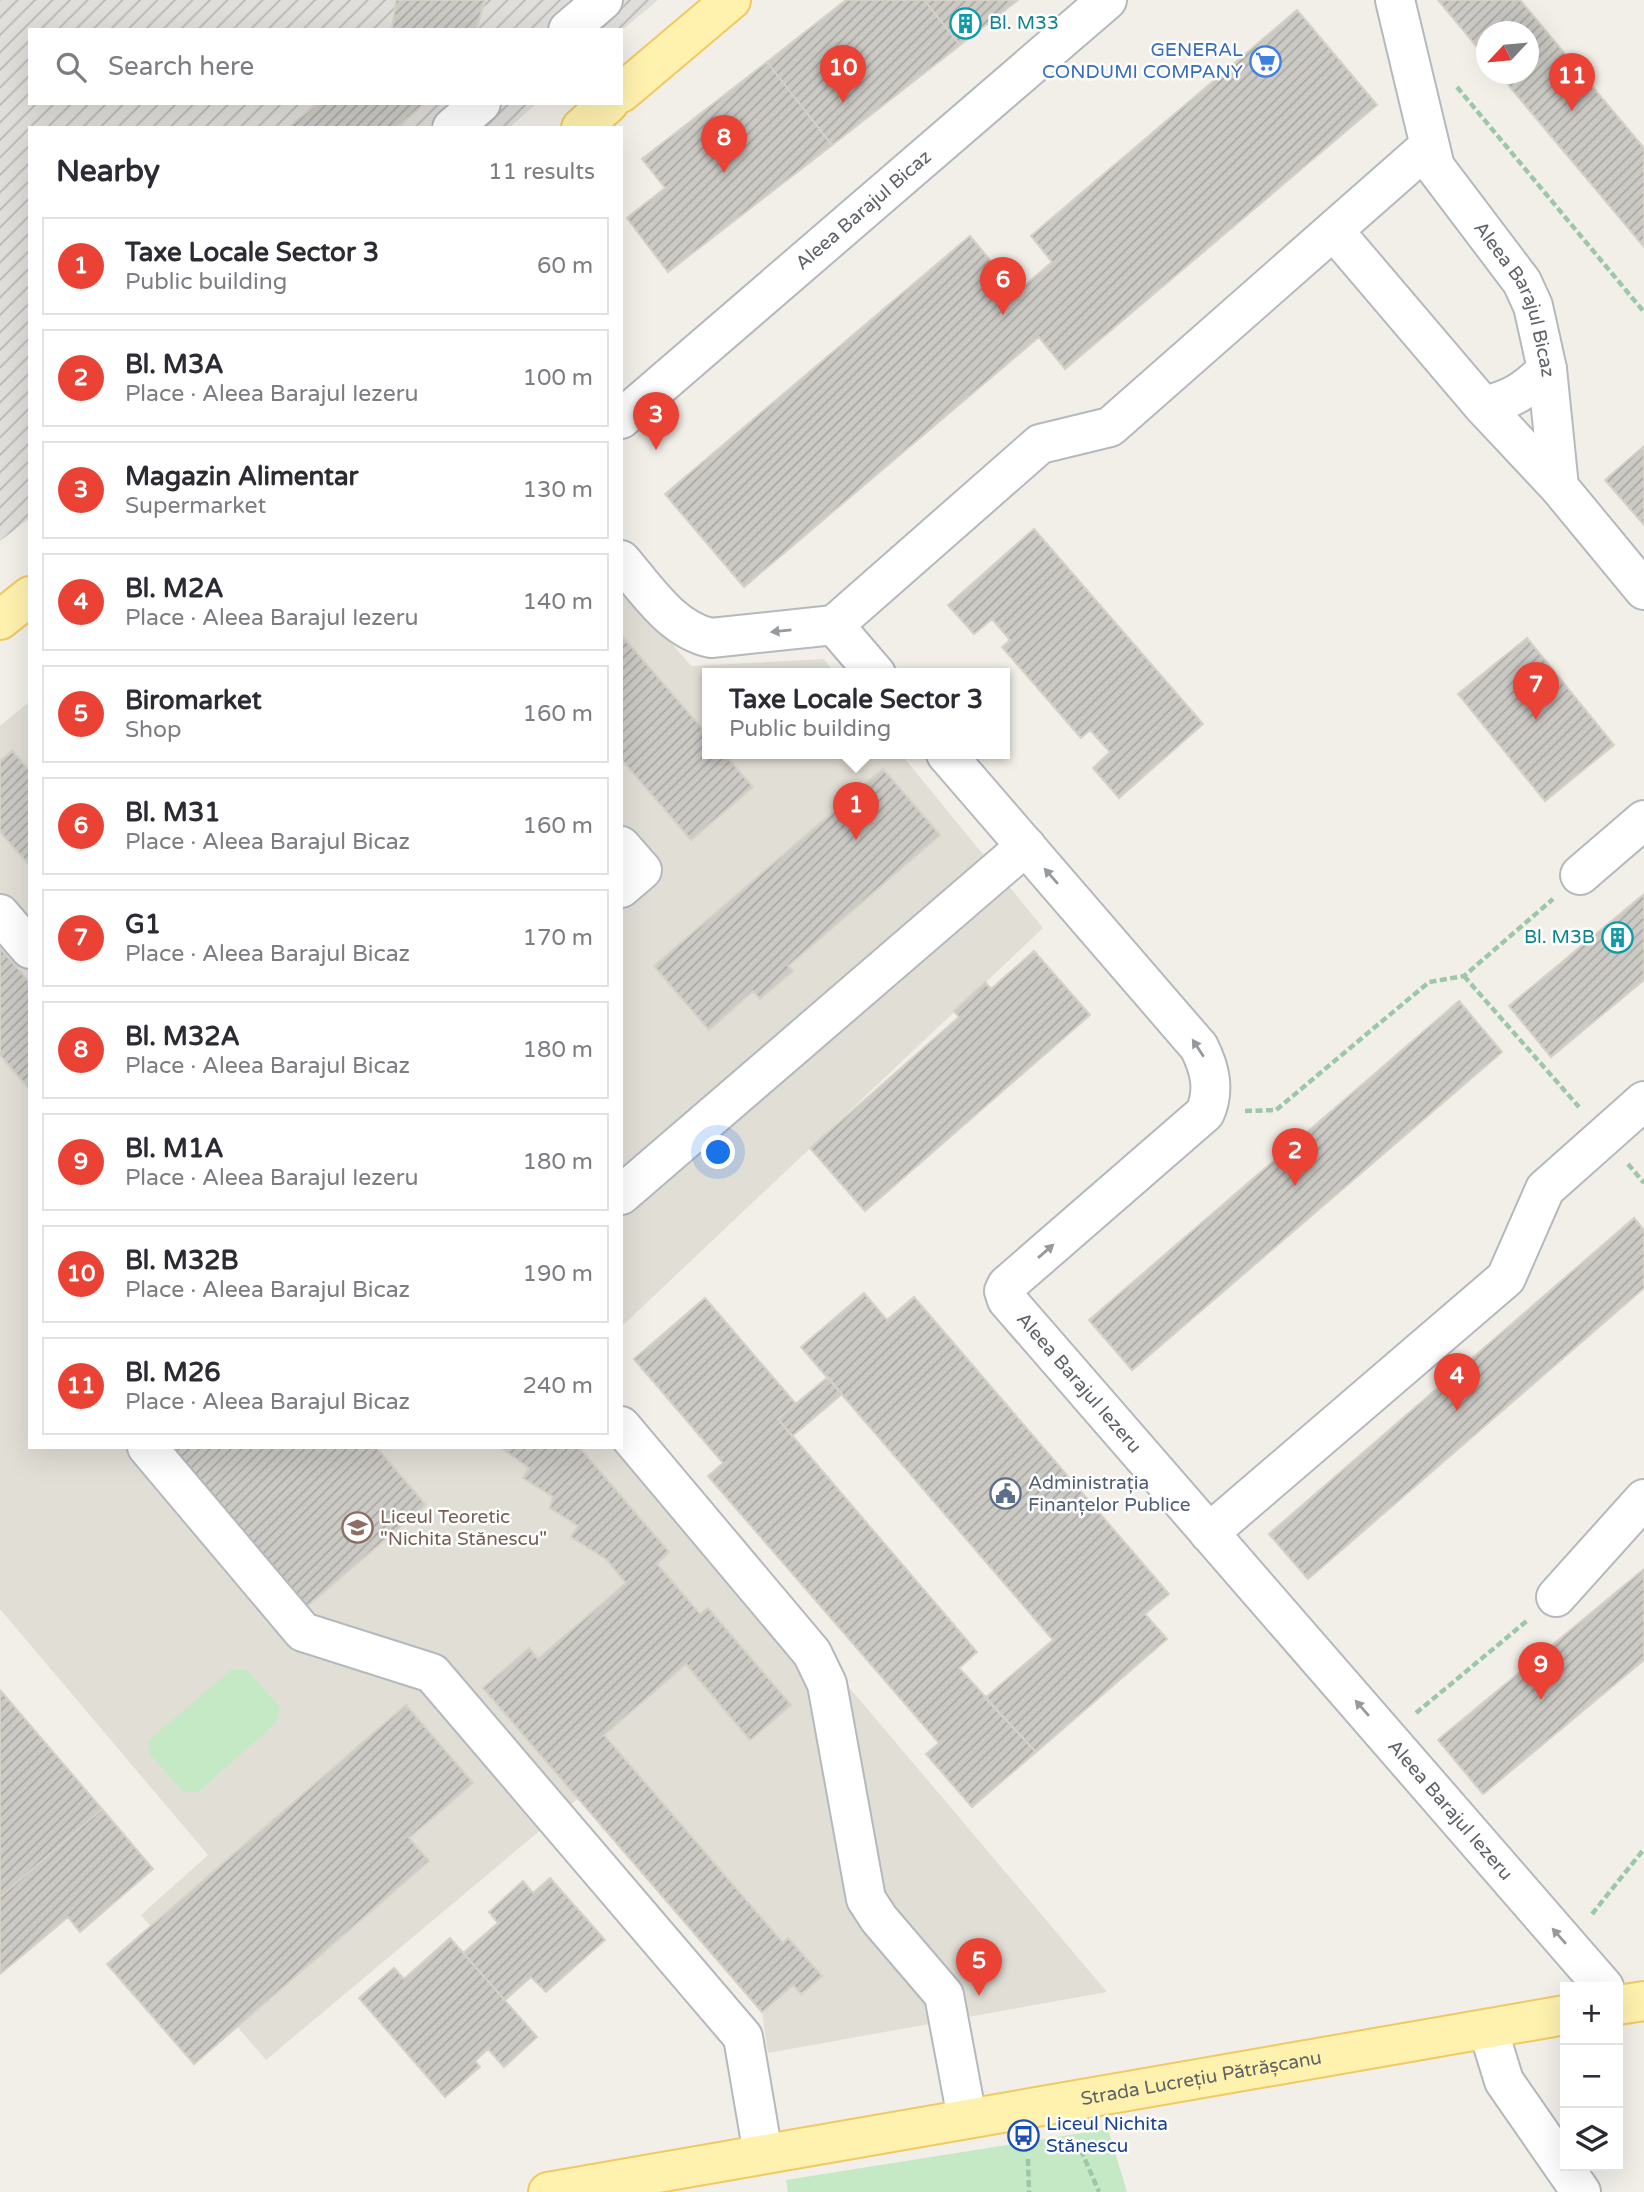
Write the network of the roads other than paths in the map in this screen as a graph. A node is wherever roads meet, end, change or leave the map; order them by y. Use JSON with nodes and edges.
{"nodes":[{"id":1,"x":731,"y":0,"type":"edge"},
{"id":2,"x":1107,"y":0,"type":"edge"},
{"id":3,"x":1395,"y":0,"type":"edge"},
{"id":4,"x":627,"y":77,"type":"edge"},
{"id":5,"x":479,"y":105,"type":"edge"},
{"id":6,"x":607,"y":105,"type":"edge"},
{"id":7,"x":454,"y":126,"type":"edge"},
{"id":8,"x":583,"y":126,"type":"edge"},
{"id":9,"x":1428,"y":147,"type":"junction"},
{"id":10,"x":1334,"y":231,"type":"junction"},
{"id":11,"x":1547,"y":369,"type":"junction"},
{"id":12,"x":1483,"y":407,"type":"junction"},
{"id":13,"x":623,"y":417,"type":"edge"},
{"id":14,"x":1559,"y":486,"type":"junction"},
{"id":15,"x":623,"y":564,"type":"edge"},
{"id":16,"x":1644,"y":590,"type":"edge"},
{"id":17,"x":28,"y":598,"type":"edge"},
{"id":18,"x":0,"y":620,"type":"edge"},
{"id":19,"x":834,"y":625,"type":"junction"},
{"id":20,"x":871,"y":668,"type":"edge"},
{"id":21,"x":950,"y":759,"type":"edge"},
{"id":22,"x":1644,"y":820,"type":"edge"},
{"id":23,"x":1026,"y":846,"type":"junction"},
{"id":24,"x":623,"y":848,"type":"edge"},
{"id":25,"x":1580,"y":876,"type":"road end"},
{"id":26,"x":623,"y":886,"type":"edge"},
{"id":27,"x":0,"y":914,"type":"edge"},
{"id":28,"x":28,"y":947,"type":"edge"},
{"id":29,"x":1644,"y":1101,"type":"edge"},
{"id":30,"x":623,"y":1193,"type":"edge"},
{"id":31,"x":623,"y":1428,"type":"edge"},
{"id":32,"x":149,"y":1449,"type":"edge"},
{"id":33,"x":1644,"y":1499,"type":"edge"},
{"id":34,"x":1209,"y":1533,"type":"junction"},
{"id":35,"x":1556,"y":1597,"type":"road end"},
{"id":36,"x":1603,"y":1982,"type":"edge"},
{"id":37,"x":1560,"y":2016,"type":"edge"},
{"id":38,"x":1488,"y":2029,"type":"junction"},
{"id":39,"x":967,"y":2118,"type":"junction"},
{"id":40,"x":763,"y":2154,"type":"junction"},
{"id":41,"x":548,"y":2192,"type":"edge"},
{"id":42,"x":1581,"y":2192,"type":"edge"}],
"edges":[{"from":1,"to":4,"type":"main road"},
{"from":2,"to":13,"type":"street","name":"Aleea Barajul Bicaz"},
{"from":3,"to":9,"type":"street","name":"Aleea Barajul Bicaz"},
{"from":5,"to":7,"type":"street"},
{"from":6,"to":8,"type":"main road"},
{"from":9,"to":10,"type":"street"},
{"from":9,"to":11,"type":"street","name":"Aleea Barajul Bicaz"},
{"from":10,"to":12,"type":"street"},
{"from":10,"to":19,"type":"street"},
{"from":11,"to":12,"type":"street"},
{"from":11,"to":14,"type":"street","name":"Aleea Barajul Bicaz"},
{"from":12,"to":14,"type":"street"},
{"from":14,"to":16,"type":"street"},
{"from":19,"to":15,"type":"street","one_way":true},
{"from":17,"to":18,"type":"main road"},
{"from":19,"to":20,"type":"street"},
{"from":21,"to":23,"type":"street"},
{"from":22,"to":25,"type":"street"},
{"from":23,"to":30,"type":"street"},
{"from":34,"to":23,"type":"street","name":"Aleea Barajul Iezeru","one_way":true},
{"from":24,"to":26,"type":"street"},
{"from":27,"to":28,"type":"street"},
{"from":29,"to":34,"type":"street"},
{"from":31,"to":39,"type":"street"},
{"from":32,"to":40,"type":"street"},
{"from":33,"to":35,"type":"street"},
{"from":36,"to":34,"type":"street","name":"Aleea Barajul Iezeru","one_way":true},
{"from":37,"to":38,"type":"main road","name":"Strada Lucrețiu Pătrășcanu"},
{"from":38,"to":39,"type":"main road","name":"Strada Lucrețiu Pătrășcanu"},
{"from":38,"to":42,"type":"street"},
{"from":39,"to":40,"type":"main road","name":"Strada Lucrețiu Pătrășcanu"},
{"from":40,"to":41,"type":"main road","name":"Strada Lucrețiu Pătrășcanu"}]}
